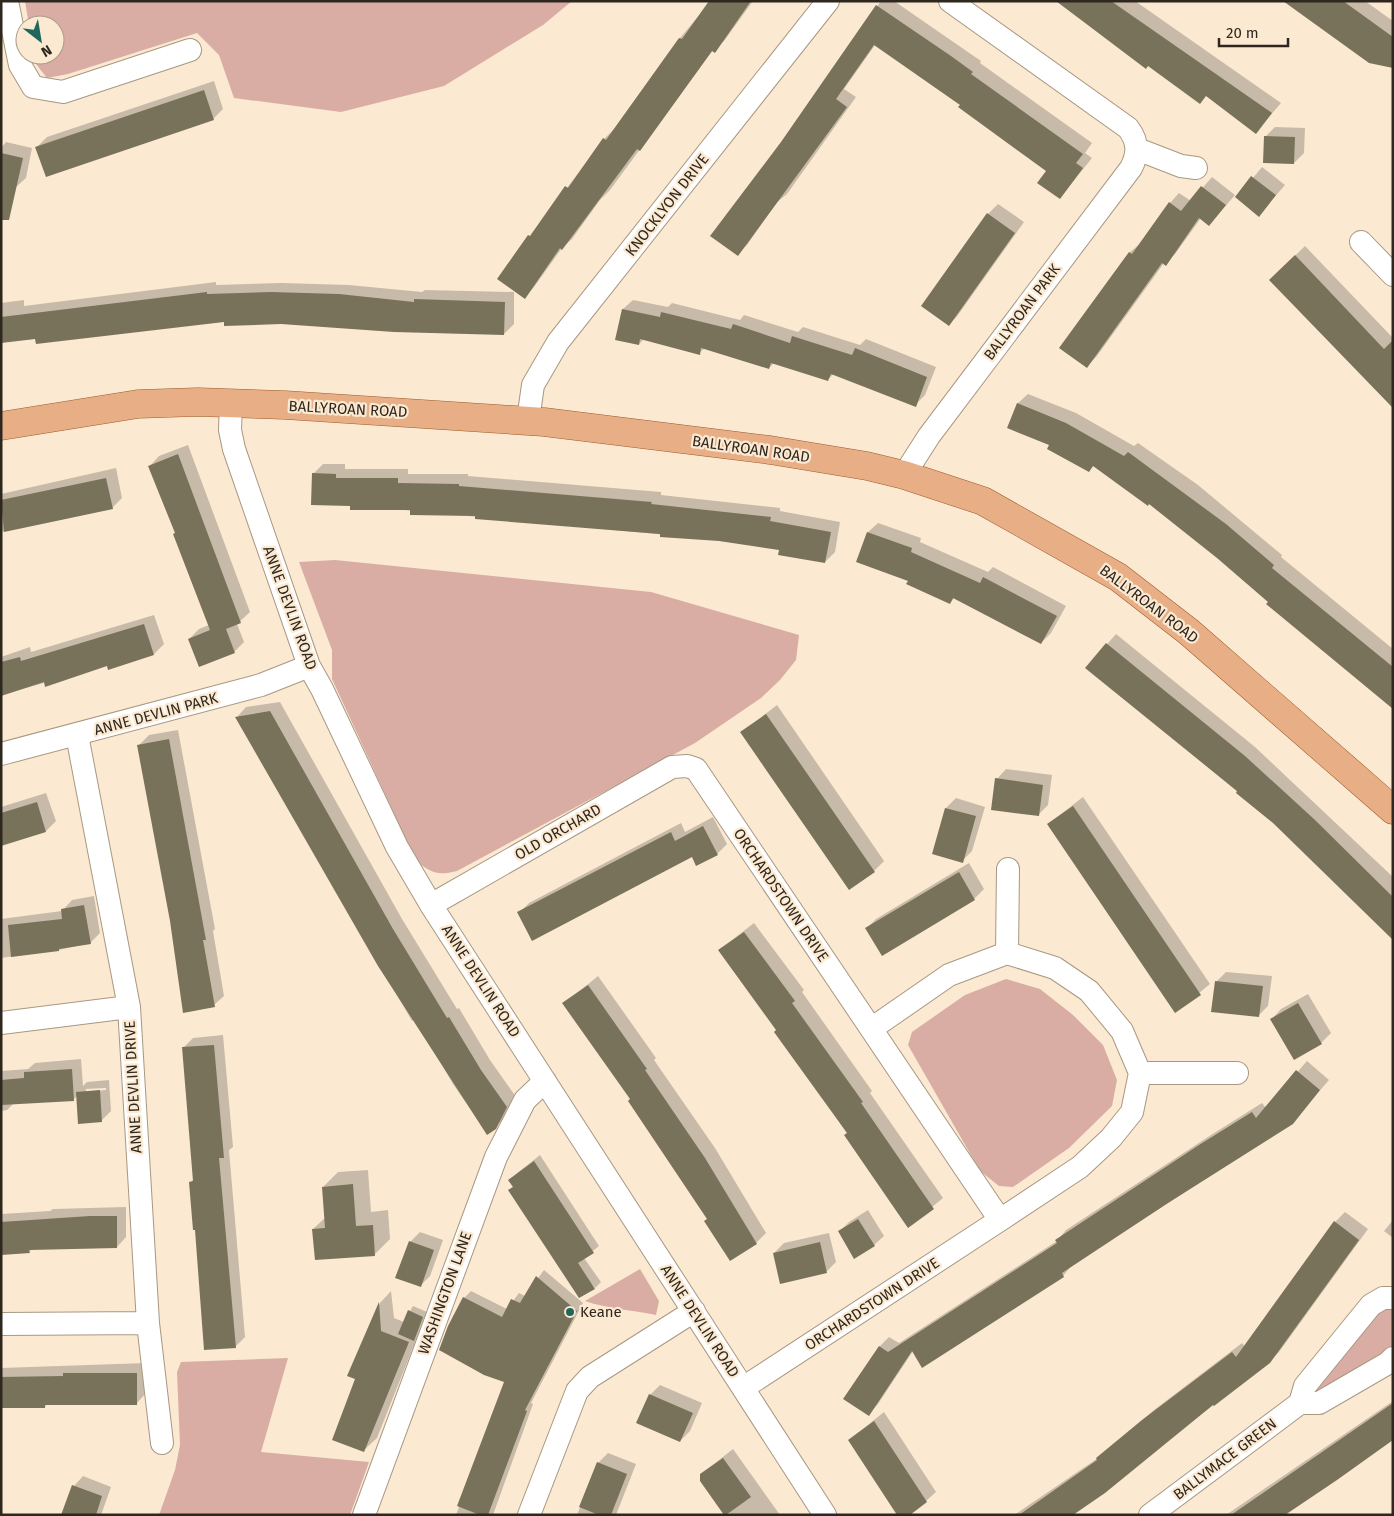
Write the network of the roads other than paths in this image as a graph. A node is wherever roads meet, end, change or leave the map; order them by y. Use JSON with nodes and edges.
{"nodes":[{"id":1,"x":8,"y":1,"type":"edge"},
{"id":2,"x":828,"y":1,"type":"edge"},
{"id":3,"x":950,"y":1,"type":"edge"},
{"id":4,"x":190,"y":50,"type":"dead end"},
{"id":5,"x":1137,"y":149,"type":"junction"},
{"id":6,"x":1196,"y":168,"type":"dead end"},
{"id":7,"x":1361,"y":242,"type":"dead end"},
{"id":8,"x":1393,"y":275,"type":"edge"},
{"id":9,"x":231,"y":403,"type":"junction"},
{"id":10,"x":528,"y":420,"type":"junction"},
{"id":11,"x":1,"y":426,"type":"edge"},
{"id":12,"x":904,"y":475,"type":"junction"},
{"id":13,"x":309,"y":666,"type":"junction"},
{"id":14,"x":77,"y":735,"type":"junction"},
{"id":15,"x":1,"y":754,"type":"edge"},
{"id":16,"x":687,"y":766,"type":"joint"},
{"id":17,"x":1393,"y":810,"type":"edge"},
{"id":18,"x":1008,"y":868,"type":"dead end"},
{"id":19,"x":431,"y":905,"type":"junction"},
{"id":20,"x":1007,"y":953,"type":"junction"},
{"id":21,"x":129,"y":1007,"type":"junction"},
{"id":22,"x":1,"y":1023,"type":"edge"},
{"id":23,"x":871,"y":1028,"type":"junction"},
{"id":24,"x":1140,"y":1073,"type":"junction"},
{"id":25,"x":1238,"y":1073,"type":"dead end"},
{"id":26,"x":545,"y":1080,"type":"junction"},
{"id":27,"x":1000,"y":1220,"type":"junction"},
{"id":28,"x":1393,"y":1298,"type":"edge"},
{"id":29,"x":694,"y":1311,"type":"junction"},
{"id":30,"x":148,"y":1323,"type":"junction"},
{"id":31,"x":1,"y":1324,"type":"edge"},
{"id":32,"x":1393,"y":1358,"type":"edge"},
{"id":33,"x":743,"y":1388,"type":"junction"},
{"id":34,"x":1300,"y":1403,"type":"junction"},
{"id":35,"x":162,"y":1443,"type":"dead end"},
{"id":36,"x":364,"y":1515,"type":"edge"},
{"id":37,"x":529,"y":1515,"type":"edge"},
{"id":38,"x":825,"y":1515,"type":"edge"},
{"id":39,"x":1150,"y":1515,"type":"edge"}],
"edges":[{"from":1,"to":4,"type":"street"},
{"from":2,"to":10,"type":"street","name":"KNOCKLYON DRIVE"},
{"from":3,"to":5,"type":"street"},
{"from":5,"to":6,"type":"street"},
{"from":5,"to":12,"type":"street","name":"BALLYROAN PARK"},
{"from":7,"to":8,"type":"street"},
{"from":9,"to":10,"type":"main road","name":"BALLYROAN ROAD"},
{"from":9,"to":11,"type":"main road","name":"BALLYROAN ROAD"},
{"from":9,"to":13,"type":"street","name":"ANNE DEVLIN ROAD"},
{"from":10,"to":12,"type":"main road","name":"BALLYROAN ROAD"},
{"from":12,"to":17,"type":"main road","name":"BALLYROAN ROAD"},
{"from":13,"to":14,"type":"street","name":"ANNE DEVLIN PARK"},
{"from":13,"to":19,"type":"street","name":"ANNE DEVLIN ROAD"},
{"from":14,"to":15,"type":"street","name":"ANNE DEVLIN PARK"},
{"from":14,"to":21,"type":"street","name":"ANNE DEVLIN DRIVE"},
{"from":16,"to":19,"type":"street","name":"OLD ORCHARD"},
{"from":16,"to":23,"type":"street","name":"ORCHARDSTOWN DRIVE"},
{"from":18,"to":20,"type":"street"},
{"from":19,"to":26,"type":"street","name":"ANNE DEVLIN ROAD"},
{"from":20,"to":23,"type":"street"},
{"from":20,"to":24,"type":"street"},
{"from":21,"to":22,"type":"street"},
{"from":21,"to":30,"type":"street","name":"ANNE DEVLIN DRIVE"},
{"from":23,"to":27,"type":"street","name":"ORCHARDSTOWN DRIVE"},
{"from":24,"to":25,"type":"street"},
{"from":24,"to":27,"type":"street","name":"ORCHARDSTOWN DRIVE"},
{"from":26,"to":29,"type":"street","name":"ANNE DEVLIN ROAD"},
{"from":26,"to":36,"type":"street","name":"WASHINGTON LANE"},
{"from":27,"to":33,"type":"street","name":"ORCHARDSTOWN DRIVE"},
{"from":28,"to":34,"type":"street"},
{"from":29,"to":33,"type":"street","name":"ANNE DEVLIN ROAD"},
{"from":29,"to":37,"type":"street"},
{"from":30,"to":31,"type":"street"},
{"from":30,"to":35,"type":"street","name":"ANNE DEVLIN DRIVE"},
{"from":32,"to":34,"type":"street"},
{"from":33,"to":38,"type":"street","name":"ANNE DEVLIN ROAD"},
{"from":34,"to":39,"type":"street","name":"BALLYMACE GREEN"}]}
